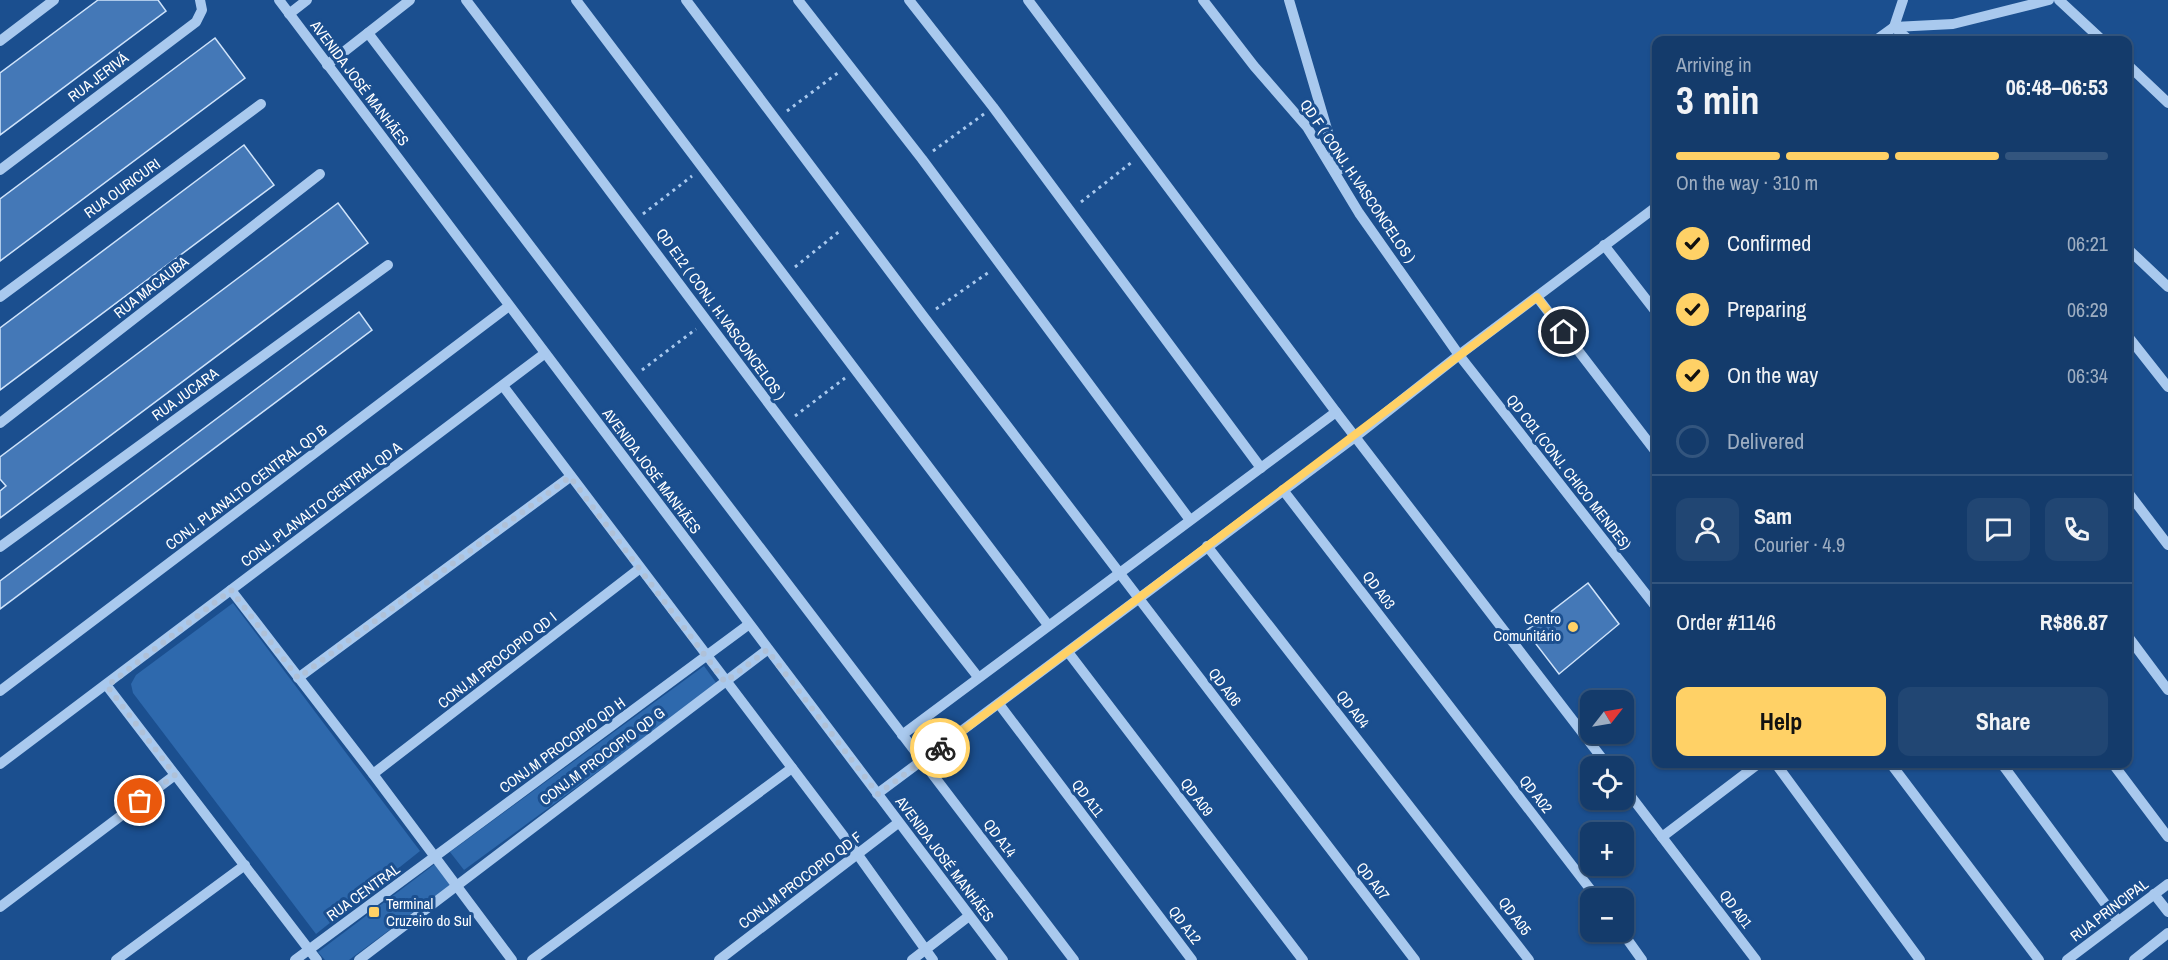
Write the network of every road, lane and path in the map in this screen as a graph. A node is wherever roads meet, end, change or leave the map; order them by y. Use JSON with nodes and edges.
{"nodes":[{"id":1,"x":54,"y":0,"type":"edge"},
{"id":2,"x":200,"y":0,"type":"edge"},
{"id":3,"x":279,"y":0,"type":"edge"},
{"id":4,"x":307,"y":0,"type":"edge"},
{"id":5,"x":410,"y":0,"type":"edge"},
{"id":6,"x":466,"y":0,"type":"edge"},
{"id":7,"x":576,"y":0,"type":"edge"},
{"id":8,"x":686,"y":0,"type":"edge"},
{"id":9,"x":798,"y":0,"type":"edge"},
{"id":10,"x":909,"y":0,"type":"edge"},
{"id":11,"x":1028,"y":0,"type":"edge"},
{"id":12,"x":1203,"y":0,"type":"edge"},
{"id":13,"x":1289,"y":0,"type":"edge"},
{"id":14,"x":1903,"y":0,"type":"edge"},
{"id":15,"x":2049,"y":0,"type":"edge"},
{"id":16,"x":2059,"y":0,"type":"edge"},
{"id":17,"x":290,"y":14,"type":"junction"},
{"id":18,"x":1894,"y":27,"type":"junction"},
{"id":19,"x":368,"y":33,"type":"junction"},
{"id":20,"x":1882,"y":36,"type":"edge"},
{"id":21,"x":1903,"y":36,"type":"edge"},
{"id":22,"x":2098,"y":36,"type":"edge"},
{"id":23,"x":0,"y":41,"type":"edge"},
{"id":24,"x":327,"y":65,"type":"junction"},
{"id":25,"x":847,"y":65,"type":"junction"},
{"id":26,"x":2132,"y":69,"type":"edge"},
{"id":27,"x":2168,"y":103,"type":"edge"},
{"id":28,"x":261,"y":104,"type":"dead end"},
{"id":29,"x":993,"y":107,"type":"junction"},
{"id":30,"x":776,"y":120,"type":"junction"},
{"id":31,"x":1144,"y":152,"type":"junction"},
{"id":32,"x":922,"y":159,"type":"junction"},
{"id":33,"x":703,"y":168,"type":"junction"},
{"id":34,"x":0,"y":170,"type":"edge"},
{"id":35,"x":320,"y":174,"type":"dead end"},
{"id":36,"x":1342,"y":182,"type":"junction"},
{"id":37,"x":1070,"y":210,"type":"junction"},
{"id":38,"x":1652,"y":210,"type":"edge"},
{"id":39,"x":634,"y":220,"type":"junction"},
{"id":40,"x":852,"y":221,"type":"junction"},
{"id":41,"x":1604,"y":245,"type":"junction"},
{"id":42,"x":2132,"y":253,"type":"edge"},
{"id":43,"x":999,"y":264,"type":"junction"},
{"id":44,"x":388,"y":265,"type":"dead end"},
{"id":45,"x":785,"y":275,"type":"junction"},
{"id":46,"x":2168,"y":287,"type":"edge"},
{"id":47,"x":0,"y":297,"type":"edge"},
{"id":48,"x":1537,"y":297,"type":"junction"},
{"id":49,"x":509,"y":306,"type":"junction"},
{"id":50,"x":1652,"y":307,"type":"edge"},
{"id":51,"x":924,"y":317,"type":"junction"},
{"id":52,"x":707,"y":320,"type":"junction"},
{"id":53,"x":2132,"y":340,"type":"edge"},
{"id":54,"x":544,"y":354,"type":"junction"},
{"id":55,"x":1459,"y":355,"type":"junction"},
{"id":56,"x":856,"y":369,"type":"junction"},
{"id":57,"x":632,"y":377,"type":"junction"},
{"id":58,"x":503,"y":386,"type":"junction"},
{"id":59,"x":2168,"y":387,"type":"edge"},
{"id":60,"x":1336,"y":412,"type":"junction"},
{"id":61,"x":0,"y":423,"type":"edge"},
{"id":62,"x":783,"y":425,"type":"junction"},
{"id":63,"x":1355,"y":437,"type":"junction"},
{"id":64,"x":1652,"y":447,"type":"edge"},
{"id":65,"x":1261,"y":468,"type":"junction"},
{"id":66,"x":570,"y":477,"type":"junction"},
{"id":67,"x":1284,"y":490,"type":"junction"},
{"id":68,"x":2132,"y":497,"type":"edge"},
{"id":69,"x":1190,"y":520,"type":"junction"},
{"id":70,"x":2168,"y":545,"type":"edge"},
{"id":71,"x":1207,"y":546,"type":"junction"},
{"id":72,"x":0,"y":547,"type":"edge"},
{"id":73,"x":639,"y":569,"type":"junction"},
{"id":74,"x":1119,"y":573,"type":"junction"},
{"id":75,"x":231,"y":590,"type":"junction"},
{"id":76,"x":1138,"y":598,"type":"junction"},
{"id":77,"x":1652,"y":602,"type":"edge"},
{"id":78,"x":748,"y":625,"type":"junction"},
{"id":79,"x":1048,"y":625,"type":"junction"},
{"id":80,"x":2132,"y":642,"type":"edge"},
{"id":81,"x":767,"y":650,"type":"junction"},
{"id":82,"x":1068,"y":652,"type":"junction"},
{"id":83,"x":707,"y":656,"type":"junction"},
{"id":84,"x":978,"y":677,"type":"junction"},
{"id":85,"x":298,"y":678,"type":"junction"},
{"id":86,"x":725,"y":682,"type":"junction"},
{"id":87,"x":107,"y":686,"type":"junction"},
{"id":88,"x":2168,"y":690,"type":"edge"},
{"id":89,"x":0,"y":691,"type":"edge"},
{"id":90,"x":999,"y":704,"type":"junction"},
{"id":91,"x":1450,"y":709,"type":"joint"},
{"id":92,"x":902,"y":735,"type":"junction"},
{"id":93,"x":1600,"y":756,"type":"edge"},
{"id":94,"x":922,"y":761,"type":"junction"},
{"id":95,"x":0,"y":764,"type":"edge"},
{"id":96,"x":792,"y":768,"type":"junction"},
{"id":97,"x":1753,"y":768,"type":"edge"},
{"id":98,"x":1779,"y":768,"type":"edge"},
{"id":99,"x":1894,"y":768,"type":"edge"},
{"id":100,"x":2005,"y":768,"type":"edge"},
{"id":101,"x":2116,"y":768,"type":"edge"},
{"id":102,"x":373,"y":774,"type":"junction"},
{"id":103,"x":175,"y":775,"type":"junction"},
{"id":104,"x":878,"y":794,"type":"junction"},
{"id":105,"x":1634,"y":800,"type":"edge"},
{"id":106,"x":1307,"y":819,"type":"joint"},
{"id":107,"x":898,"y":823,"type":"junction"},
{"id":108,"x":1662,"y":837,"type":"junction"},
{"id":109,"x":2168,"y":837,"type":"edge"},
{"id":110,"x":858,"y":855,"type":"junction"},
{"id":111,"x":434,"y":858,"type":"junction"},
{"id":112,"x":244,"y":866,"type":"junction"},
{"id":113,"x":2168,"y":884,"type":"edge"},
{"id":114,"x":456,"y":886,"type":"junction"},
{"id":115,"x":1589,"y":888,"type":"edge"},
{"id":116,"x":1476,"y":889,"type":"joint"},
{"id":117,"x":2154,"y":894,"type":"junction"},
{"id":118,"x":0,"y":907,"type":"edge"},
{"id":119,"x":1153,"y":909,"type":"joint"},
{"id":120,"x":2168,"y":912,"type":"edge"},
{"id":121,"x":969,"y":916,"type":"junction"},
{"id":122,"x":2118,"y":921,"type":"junction"},
{"id":123,"x":2168,"y":933,"type":"edge"},
{"id":124,"x":1629,"y":942,"type":"edge"},
{"id":125,"x":309,"y":950,"type":"junction"},
{"id":126,"x":926,"y":950,"type":"junction"},
{"id":127,"x":2146,"y":956,"type":"edge"},
{"id":128,"x":116,"y":960,"type":"edge"},
{"id":129,"x":295,"y":960,"type":"edge"},
{"id":130,"x":317,"y":960,"type":"edge"},
{"id":131,"x":359,"y":960,"type":"edge"},
{"id":132,"x":512,"y":960,"type":"edge"},
{"id":133,"x":532,"y":960,"type":"edge"},
{"id":134,"x":719,"y":960,"type":"edge"},
{"id":135,"x":912,"y":960,"type":"edge"},
{"id":136,"x":933,"y":960,"type":"edge"},
{"id":137,"x":1003,"y":960,"type":"edge"},
{"id":138,"x":1074,"y":960,"type":"edge"},
{"id":139,"x":1192,"y":960,"type":"edge"},
{"id":140,"x":1303,"y":960,"type":"edge"},
{"id":141,"x":1415,"y":960,"type":"edge"},
{"id":142,"x":1529,"y":960,"type":"edge"},
{"id":143,"x":1642,"y":960,"type":"edge"},
{"id":144,"x":1756,"y":960,"type":"edge"},
{"id":145,"x":1920,"y":960,"type":"edge"},
{"id":146,"x":2038,"y":960,"type":"edge"},
{"id":147,"x":2067,"y":960,"type":"edge"},
{"id":148,"x":2134,"y":960,"type":"edge"}],
"edges":[{"from":1,"to":23,"type":"street"},
{"from":2,"to":34,"type":"street","name":"RUA JERIVÁ"},
{"from":3,"to":17,"type":"street","name":"AVENIDA JOSÉ MANHÃES"},
{"from":4,"to":17,"type":"street"},
{"from":5,"to":19,"type":"street"},
{"from":6,"to":39,"type":"street","name":"QD E12 ( CONJ. H.VASCONCELOS )"},
{"from":7,"to":33,"type":"street"},
{"from":8,"to":30,"type":"street","name":"QD A06"},
{"from":9,"to":25,"type":"street"},
{"from":10,"to":29,"type":"street"},
{"from":11,"to":31,"type":"street"},
{"from":12,"to":36,"type":"street","name":"QD F ( CONJ. H.VASCONCELOS )"},
{"from":13,"to":36,"type":"street"},
{"from":14,"to":18,"type":"street"},
{"from":15,"to":18,"type":"street"},
{"from":16,"to":22,"type":"street"},
{"from":17,"to":24,"type":"street","name":"AVENIDA JOSÉ MANHÃES"},
{"from":18,"to":20,"type":"street"},
{"from":18,"to":21,"type":"street"},
{"from":19,"to":24,"type":"street"},
{"from":19,"to":57,"type":"street","name":"QD A14"},
{"from":24,"to":49,"type":"street","name":"AVENIDA JOSÉ MANHÃES"},
{"from":25,"to":30,"type":"path"},
{"from":25,"to":32,"type":"street"},
{"from":26,"to":27,"type":"street"},
{"from":28,"to":47,"type":"street","name":"RUA OURICURI"},
{"from":29,"to":32,"type":"path"},
{"from":29,"to":37,"type":"street"},
{"from":30,"to":40,"type":"street","name":"QD A06"},
{"from":31,"to":37,"type":"path"},
{"from":31,"to":60,"type":"street"},
{"from":32,"to":43,"type":"street"},
{"from":33,"to":39,"type":"path"},
{"from":33,"to":45,"type":"street"},
{"from":35,"to":61,"type":"street","name":"RUA MACAUBA"},
{"from":36,"to":55,"type":"street","name":"QD F ( CONJ. H.VASCONCELOS )"},
{"from":37,"to":65,"type":"street"},
{"from":38,"to":41,"type":"street"},
{"from":39,"to":52,"type":"street","name":"QD E12 ( CONJ. H.VASCONCELOS )"},
{"from":40,"to":45,"type":"path"},
{"from":40,"to":51,"type":"street","name":"QD A06"},
{"from":41,"to":48,"type":"street"},
{"from":41,"to":50,"type":"street"},
{"from":42,"to":46,"type":"street"},
{"from":43,"to":51,"type":"path"},
{"from":43,"to":69,"type":"street"},
{"from":44,"to":72,"type":"street","name":"RUA JUCARA"},
{"from":45,"to":56,"type":"street"},
{"from":48,"to":55,"type":"street"},
{"from":48,"to":64,"type":"street"},
{"from":49,"to":54,"type":"street","name":"AVENIDA JOSÉ MANHÃES"},
{"from":49,"to":89,"type":"street","name":"CONJ. PLANALTO CENTRAL QD B"},
{"from":51,"to":74,"type":"street","name":"QD A06"},
{"from":52,"to":57,"type":"path"},
{"from":52,"to":62,"type":"street","name":"QD E12 ( CONJ. H.VASCONCELOS )"},
{"from":53,"to":59,"type":"street"},
{"from":54,"to":58,"type":"street","name":"CONJ. PLANALTO CENTRAL QD A"},
{"from":54,"to":78,"type":"street","name":"AVENIDA JOSÉ MANHÃES"},
{"from":55,"to":63,"type":"street"},
{"from":55,"to":77,"type":"street","name":"QD C01 (CONJ. CHICO MENDES)"},
{"from":56,"to":62,"type":"path"},
{"from":56,"to":79,"type":"street"},
{"from":57,"to":92,"type":"street","name":"QD A14"},
{"from":58,"to":66,"type":"street"},
{"from":58,"to":75,"type":"street","name":"CONJ. PLANALTO CENTRAL QD A"},
{"from":60,"to":63,"type":"street"},
{"from":60,"to":65,"type":"street"},
{"from":62,"to":84,"type":"street","name":"QD E12 ( CONJ. H.VASCONCELOS )"},
{"from":63,"to":67,"type":"street"},
{"from":63,"to":93,"type":"street"},
{"from":65,"to":69,"type":"street"},
{"from":66,"to":73,"type":"street"},
{"from":66,"to":85,"type":"street"},
{"from":67,"to":71,"type":"street"},
{"from":67,"to":91,"type":"street","name":"QD A03"},
{"from":68,"to":70,"type":"street"},
{"from":69,"to":74,"type":"street"},
{"from":71,"to":76,"type":"street"},
{"from":71,"to":116,"type":"street","name":"QD A04"},
{"from":73,"to":83,"type":"street"},
{"from":73,"to":102,"type":"street","name":"CONJ.M PROCOPIO QD I"},
{"from":74,"to":76,"type":"street","name":"QD A06"},
{"from":74,"to":79,"type":"street"},
{"from":75,"to":85,"type":"street"},
{"from":75,"to":87,"type":"street","name":"CONJ. PLANALTO CENTRAL QD A"},
{"from":76,"to":82,"type":"street"},
{"from":76,"to":106,"type":"street","name":"QD A06"},
{"from":78,"to":81,"type":"street","name":"AVENIDA JOSÉ MANHÃES"},
{"from":78,"to":83,"type":"street","name":"CONJ.M PROCOPIO QD H"},
{"from":79,"to":84,"type":"street"},
{"from":80,"to":88,"type":"street"},
{"from":81,"to":86,"type":"street","name":"CONJ.M PROCOPIO QD G"},
{"from":81,"to":104,"type":"street","name":"AVENIDA JOSÉ MANHÃES"},
{"from":82,"to":90,"type":"street"},
{"from":82,"to":140,"type":"street","name":"QD A09"},
{"from":83,"to":86,"type":"street"},
{"from":83,"to":111,"type":"street","name":"CONJ.M PROCOPIO QD H"},
{"from":84,"to":92,"type":"street"},
{"from":85,"to":102,"type":"street"},
{"from":86,"to":96,"type":"street"},
{"from":86,"to":114,"type":"street","name":"CONJ.M PROCOPIO QD G"},
{"from":87,"to":95,"type":"street","name":"CONJ. PLANALTO CENTRAL QD A"},
{"from":87,"to":103,"type":"street"},
{"from":90,"to":94,"type":"street"},
{"from":90,"to":119,"type":"street","name":"QD A11"},
{"from":91,"to":115,"type":"street","name":"QD A02"},
{"from":92,"to":94,"type":"street","name":"QD A14"},
{"from":94,"to":104,"type":"street"},
{"from":94,"to":138,"type":"street","name":"QD A14"},
{"from":96,"to":110,"type":"street"},
{"from":96,"to":133,"type":"street"},
{"from":97,"to":108,"type":"street"},
{"from":98,"to":145,"type":"street"},
{"from":99,"to":146,"type":"street"},
{"from":100,"to":122,"type":"street"},
{"from":101,"to":109,"type":"street"},
{"from":102,"to":111,"type":"street"},
{"from":103,"to":112,"type":"street"},
{"from":103,"to":118,"type":"street"},
{"from":104,"to":107,"type":"street","name":"AVENIDA JOSÉ MANHÃES"},
{"from":105,"to":108,"type":"street"},
{"from":106,"to":141,"type":"street","name":"QD A07"},
{"from":107,"to":110,"type":"street","name":"CONJ.M PROCOPIO QD F"},
{"from":107,"to":121,"type":"street","name":"AVENIDA JOSÉ MANHÃES"},
{"from":108,"to":144,"type":"street","name":"QD A01"},
{"from":110,"to":126,"type":"street"},
{"from":110,"to":134,"type":"street","name":"CONJ.M PROCOPIO QD F"},
{"from":111,"to":114,"type":"street"},
{"from":111,"to":125,"type":"street","name":"RUA CENTRAL"},
{"from":112,"to":125,"type":"street"},
{"from":112,"to":128,"type":"street"},
{"from":113,"to":117,"type":"street","name":"RUA PRINCIPAL"},
{"from":114,"to":131,"type":"street","name":"CONJ.M PROCOPIO QD G"},
{"from":114,"to":132,"type":"street"},
{"from":116,"to":142,"type":"street","name":"QD A05"},
{"from":117,"to":120,"type":"street"},
{"from":117,"to":122,"type":"street","name":"RUA PRINCIPAL"},
{"from":119,"to":139,"type":"street","name":"QD A12"},
{"from":121,"to":126,"type":"street"},
{"from":121,"to":137,"type":"street","name":"AVENIDA JOSÉ MANHÃES"},
{"from":122,"to":147,"type":"street","name":"RUA PRINCIPAL"},
{"from":123,"to":127,"type":"street"},
{"from":124,"to":143,"type":"street"},
{"from":125,"to":129,"type":"street","name":"RUA CENTRAL"},
{"from":125,"to":130,"type":"street"},
{"from":126,"to":135,"type":"street"},
{"from":126,"to":136,"type":"street"},
{"from":127,"to":148,"type":"street"}]}
